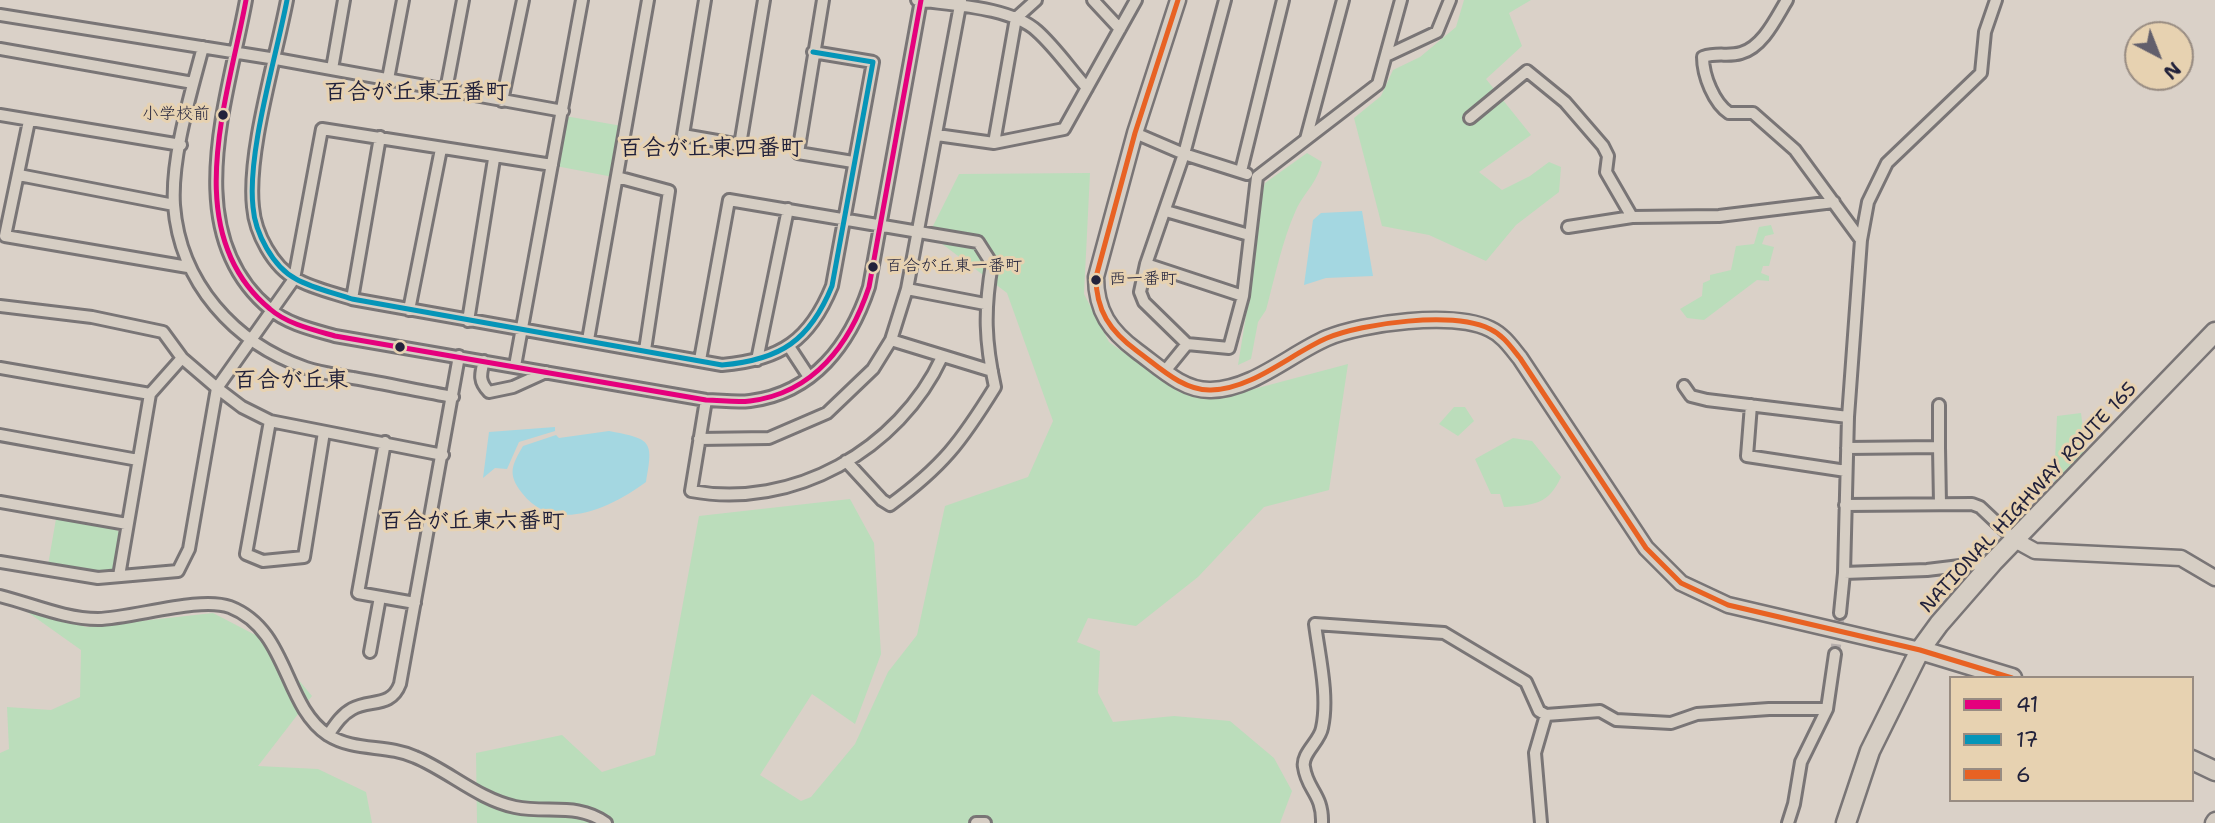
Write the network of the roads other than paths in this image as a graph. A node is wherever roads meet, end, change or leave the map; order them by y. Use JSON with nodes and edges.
{"nodes":[{"id":1,"x":246,"y":0,"type":"edge"},
{"id":2,"x":287,"y":0,"type":"edge"},
{"id":3,"x":344,"y":0,"type":"edge"},
{"id":4,"x":403,"y":0,"type":"edge"},
{"id":5,"x":463,"y":0,"type":"edge"},
{"id":6,"x":523,"y":0,"type":"edge"},
{"id":7,"x":582,"y":0,"type":"edge"},
{"id":8,"x":648,"y":0,"type":"edge"},
{"id":9,"x":705,"y":0,"type":"edge"},
{"id":10,"x":764,"y":0,"type":"edge"},
{"id":11,"x":823,"y":0,"type":"edge"},
{"id":12,"x":919,"y":0,"type":"edge"},
{"id":13,"x":1036,"y":0,"type":"edge"},
{"id":14,"x":1093,"y":0,"type":"edge"},
{"id":15,"x":1136,"y":0,"type":"edge"},
{"id":16,"x":1178,"y":0,"type":"edge"},
{"id":17,"x":1225,"y":0,"type":"edge"},
{"id":18,"x":1283,"y":0,"type":"edge"},
{"id":19,"x":1343,"y":0,"type":"edge"},
{"id":20,"x":1401,"y":0,"type":"edge"},
{"id":21,"x":1450,"y":0,"type":"edge"},
{"id":22,"x":1787,"y":0,"type":"edge"},
{"id":23,"x":1996,"y":0,"type":"edge"},
{"id":24,"x":960,"y":2,"type":"edge"},
{"id":25,"x":0,"y":15,"type":"edge"},
{"id":26,"x":1016,"y":18,"type":"junction"},
{"id":27,"x":1120,"y":29,"type":"junction"},
{"id":28,"x":203,"y":47,"type":"junction"},
{"id":29,"x":0,"y":49,"type":"edge"},
{"id":30,"x":813,"y":52,"type":"junction"},
{"id":31,"x":236,"y":53,"type":"junction"},
{"id":32,"x":1388,"y":55,"type":"junction"},
{"id":33,"x":276,"y":60,"type":"junction"},
{"id":34,"x":332,"y":69,"type":"junction"},
{"id":35,"x":388,"y":79,"type":"junction"},
{"id":36,"x":193,"y":83,"type":"junction"},
{"id":37,"x":1087,"y":88,"type":"junction"},
{"id":38,"x":446,"y":90,"type":"junction"},
{"id":39,"x":502,"y":101,"type":"junction"},
{"id":40,"x":563,"y":111,"type":"junction"},
{"id":41,"x":0,"y":115,"type":"edge"},
{"id":42,"x":1469,"y":118,"type":"dead end"},
{"id":43,"x":29,"y":121,"type":"junction"},
{"id":44,"x":1135,"y":133,"type":"junction"},
{"id":45,"x":937,"y":135,"type":"junction"},
{"id":46,"x":380,"y":137,"type":"junction"},
{"id":47,"x":1306,"y":139,"type":"junction"},
{"id":48,"x":994,"y":143,"type":"junction"},
{"id":49,"x":181,"y":145,"type":"junction"},
{"id":50,"x":441,"y":149,"type":"junction"},
{"id":51,"x":1184,"y":153,"type":"junction"},
{"id":52,"x":494,"y":159,"type":"junction"},
{"id":53,"x":853,"y":162,"type":"junction"},
{"id":54,"x":552,"y":165,"type":"junction"},
{"id":55,"x":1241,"y":172,"type":"junction"},
{"id":56,"x":19,"y":175,"type":"junction"},
{"id":57,"x":617,"y":177,"type":"junction"},
{"id":58,"x":1257,"y":177,"type":"junction"},
{"id":59,"x":1834,"y":202,"type":"junction"},
{"id":60,"x":174,"y":205,"type":"junction"},
{"id":61,"x":788,"y":209,"type":"junction"},
{"id":62,"x":1166,"y":211,"type":"junction"},
{"id":63,"x":1632,"y":217,"type":"junction"},
{"id":64,"x":842,"y":219,"type":"junction"},
{"id":65,"x":879,"y":225,"type":"junction"},
{"id":66,"x":1568,"y":226,"type":"dead end"},
{"id":67,"x":917,"y":232,"type":"junction"},
{"id":68,"x":1249,"y":235,"type":"junction"},
{"id":69,"x":1861,"y":240,"type":"junction"},
{"id":70,"x":1146,"y":264,"type":"junction"},
{"id":71,"x":188,"y":267,"type":"junction"},
{"id":72,"x":295,"y":279,"type":"junction"},
{"id":73,"x":907,"y":289,"type":"junction"},
{"id":74,"x":1243,"y":296,"type":"junction"},
{"id":75,"x":352,"y":299,"type":"junction"},
{"id":76,"x":985,"y":304,"type":"junction"},
{"id":77,"x":0,"y":306,"type":"edge"},
{"id":78,"x":409,"y":310,"type":"junction"},
{"id":79,"x":272,"y":311,"type":"junction"},
{"id":80,"x":468,"y":321,"type":"junction"},
{"id":81,"x":522,"y":331,"type":"junction"},
{"id":82,"x":2215,"y":332,"type":"edge"},
{"id":83,"x":588,"y":340,"type":"junction"},
{"id":84,"x":891,"y":340,"type":"junction"},
{"id":85,"x":250,"y":341,"type":"junction"},
{"id":86,"x":1188,"y":344,"type":"junction"},
{"id":87,"x":790,"y":348,"type":"junction"},
{"id":88,"x":645,"y":350,"type":"junction"},
{"id":89,"x":459,"y":356,"type":"junction"},
{"id":90,"x":942,"y":357,"type":"junction"},
{"id":91,"x":182,"y":358,"type":"junction"},
{"id":92,"x":700,"y":360,"type":"junction"},
{"id":93,"x":757,"y":360,"type":"junction"},
{"id":94,"x":484,"y":361,"type":"junction"},
{"id":95,"x":515,"y":366,"type":"junction"},
{"id":96,"x":0,"y":368,"type":"edge"},
{"id":97,"x":992,"y":371,"type":"junction"},
{"id":98,"x":1165,"y":371,"type":"junction"},
{"id":99,"x":546,"y":372,"type":"junction"},
{"id":100,"x":809,"y":377,"type":"junction"},
{"id":101,"x":1684,"y":386,"type":"dead end"},
{"id":102,"x":217,"y":388,"type":"junction"},
{"id":103,"x":150,"y":394,"type":"junction"},
{"id":104,"x":453,"y":397,"type":"junction"},
{"id":105,"x":706,"y":400,"type":"junction"},
{"id":106,"x":1751,"y":405,"type":"junction"},
{"id":107,"x":1939,"y":405,"type":"dead end"},
{"id":108,"x":1848,"y":417,"type":"junction"},
{"id":109,"x":270,"y":421,"type":"junction"},
{"id":110,"x":324,"y":432,"type":"junction"},
{"id":111,"x":0,"y":435,"type":"edge"},
{"id":112,"x":699,"y":439,"type":"junction"},
{"id":113,"x":385,"y":442,"type":"junction"},
{"id":114,"x":1939,"y":447,"type":"junction"},
{"id":115,"x":1847,"y":448,"type":"junction"},
{"id":116,"x":443,"y":454,"type":"junction"},
{"id":117,"x":138,"y":460,"type":"junction"},
{"id":118,"x":846,"y":461,"type":"junction"},
{"id":119,"x":1846,"y":471,"type":"junction"},
{"id":120,"x":0,"y":502,"type":"edge"},
{"id":121,"x":1940,"y":504,"type":"junction"},
{"id":122,"x":1845,"y":505,"type":"junction"},
{"id":123,"x":127,"y":524,"type":"junction"},
{"id":124,"x":2015,"y":540,"type":"junction"},
{"id":125,"x":0,"y":562,"type":"edge"},
{"id":126,"x":1993,"y":562,"type":"junction"},
{"id":127,"x":1844,"y":573,"type":"junction"},
{"id":128,"x":120,"y":576,"type":"junction"},
{"id":129,"x":2215,"y":578,"type":"edge"},
{"id":130,"x":0,"y":596,"type":"edge"},
{"id":131,"x":380,"y":597,"type":"junction"},
{"id":132,"x":415,"y":603,"type":"junction"},
{"id":133,"x":1840,"y":613,"type":"tunnel mouth"},
{"id":134,"x":1920,"y":650,"type":"junction"},
{"id":135,"x":370,"y":652,"type":"dead end"},
{"id":136,"x":1835,"y":654,"type":"tunnel mouth"},
{"id":137,"x":2005,"y":676,"type":"edge"},
{"id":138,"x":1827,"y":709,"type":"junction"},
{"id":139,"x":1546,"y":715,"type":"junction"},
{"id":140,"x":328,"y":734,"type":"junction"},
{"id":141,"x":2194,"y":761,"type":"edge"},
{"id":142,"x":2215,"y":771,"type":"edge"},
{"id":143,"x":606,"y":823,"type":"edge"},
{"id":144,"x":976,"y":823,"type":"edge"},
{"id":145,"x":985,"y":823,"type":"edge"},
{"id":146,"x":1322,"y":823,"type":"edge"},
{"id":147,"x":1542,"y":823,"type":"edge"},
{"id":148,"x":1788,"y":823,"type":"edge"},
{"id":149,"x":1846,"y":823,"type":"edge"}],
"edges":[{"from":1,"to":31,"type":"street"},
{"from":2,"to":33,"type":"street"},
{"from":3,"to":34,"type":"street"},
{"from":4,"to":35,"type":"street"},
{"from":5,"to":38,"type":"street"},
{"from":6,"to":39,"type":"street"},
{"from":7,"to":40,"type":"street"},
{"from":8,"to":57,"type":"street"},
{"from":9,"to":10,"type":"street"},
{"from":11,"to":30,"type":"street"},
{"from":12,"to":24,"type":"street"},
{"from":12,"to":65,"type":"street"},
{"from":13,"to":26,"type":"street"},
{"from":14,"to":27,"type":"street"},
{"from":15,"to":27,"type":"street"},
{"from":16,"to":44,"type":"street"},
{"from":17,"to":51,"type":"street"},
{"from":18,"to":55,"type":"street"},
{"from":19,"to":47,"type":"street"},
{"from":20,"to":32,"type":"street"},
{"from":21,"to":32,"type":"street"},
{"from":22,"to":59,"type":"street"},
{"from":23,"to":69,"type":"street"},
{"from":24,"to":26,"type":"street"},
{"from":24,"to":45,"type":"street"},
{"from":25,"to":28,"type":"street"},
{"from":26,"to":37,"type":"street"},
{"from":26,"to":48,"type":"street"},
{"from":27,"to":37,"type":"street"},
{"from":28,"to":31,"type":"street"},
{"from":28,"to":36,"type":"street"},
{"from":29,"to":36,"type":"street"},
{"from":30,"to":53,"type":"street"},
{"from":30,"to":53,"type":"street"},
{"from":31,"to":33,"type":"street"},
{"from":31,"to":79,"type":"street"},
{"from":32,"to":47,"type":"street"},
{"from":33,"to":34,"type":"street"},
{"from":33,"to":72,"type":"street"},
{"from":34,"to":35,"type":"street"},
{"from":35,"to":38,"type":"street"},
{"from":36,"to":49,"type":"street"},
{"from":37,"to":48,"type":"street"},
{"from":38,"to":39,"type":"street"},
{"from":39,"to":40,"type":"street"},
{"from":40,"to":54,"type":"street"},
{"from":41,"to":43,"type":"street"},
{"from":42,"to":63,"type":"street"},
{"from":43,"to":49,"type":"street"},
{"from":43,"to":56,"type":"street"},
{"from":44,"to":51,"type":"street"},
{"from":44,"to":98,"type":"street"},
{"from":45,"to":48,"type":"street"},
{"from":45,"to":67,"type":"street"},
{"from":46,"to":50,"type":"street"},
{"from":46,"to":72,"type":"street"},
{"from":46,"to":75,"type":"street"},
{"from":47,"to":58,"type":"street"},
{"from":49,"to":60,"type":"street"},
{"from":50,"to":52,"type":"street"},
{"from":50,"to":78,"type":"street"},
{"from":51,"to":55,"type":"street"},
{"from":51,"to":62,"type":"street"},
{"from":52,"to":54,"type":"street"},
{"from":52,"to":80,"type":"street"},
{"from":53,"to":64,"type":"street"},
{"from":54,"to":81,"type":"street"},
{"from":55,"to":58,"type":"street"},
{"from":56,"to":60,"type":"street"},
{"from":56,"to":71,"type":"street"},
{"from":57,"to":83,"type":"street"},
{"from":57,"to":88,"type":"street"},
{"from":58,"to":68,"type":"street"},
{"from":59,"to":63,"type":"street"},
{"from":59,"to":69,"type":"street"},
{"from":60,"to":71,"type":"street"},
{"from":61,"to":64,"type":"street"},
{"from":61,"to":92,"type":"street"},
{"from":61,"to":93,"type":"street"},
{"from":62,"to":68,"type":"street"},
{"from":62,"to":70,"type":"street"},
{"from":63,"to":66,"type":"street"},
{"from":64,"to":65,"type":"street"},
{"from":64,"to":87,"type":"street"},
{"from":65,"to":67,"type":"street"},
{"from":65,"to":100,"type":"street"},
{"from":67,"to":73,"type":"street"},
{"from":67,"to":76,"type":"street"},
{"from":68,"to":74,"type":"street"},
{"from":69,"to":108,"type":"street"},
{"from":70,"to":74,"type":"street"},
{"from":70,"to":86,"type":"street"},
{"from":71,"to":85,"type":"street"},
{"from":72,"to":75,"type":"street"},
{"from":72,"to":79,"type":"street"},
{"from":73,"to":76,"type":"street"},
{"from":73,"to":84,"type":"street"},
{"from":74,"to":86,"type":"street"},
{"from":75,"to":78,"type":"street"},
{"from":76,"to":97,"type":"street"},
{"from":77,"to":91,"type":"street"},
{"from":78,"to":80,"type":"street"},
{"from":79,"to":85,"type":"street"},
{"from":79,"to":89,"type":"street"},
{"from":80,"to":81,"type":"street"},
{"from":81,"to":83,"type":"street"},
{"from":81,"to":95,"type":"street"},
{"from":82,"to":124,"type":"main road","name":"NATIONAL HIGHWAY ROUTE 165"},
{"from":83,"to":88,"type":"street"},
{"from":84,"to":90,"type":"street"},
{"from":84,"to":112,"type":"street"},
{"from":85,"to":102,"type":"street"},
{"from":85,"to":104,"type":"street"},
{"from":86,"to":98,"type":"street"},
{"from":87,"to":93,"type":"street"},
{"from":87,"to":100,"type":"street"},
{"from":88,"to":92,"type":"street"},
{"from":89,"to":94,"type":"street"},
{"from":89,"to":104,"type":"street"},
{"from":90,"to":97,"type":"street"},
{"from":90,"to":118,"type":"street"},
{"from":91,"to":102,"type":"street"},
{"from":91,"to":103,"type":"street"},
{"from":92,"to":93,"type":"street"},
{"from":94,"to":95,"type":"street"},
{"from":94,"to":99,"type":"street"},
{"from":95,"to":99,"type":"street"},
{"from":96,"to":103,"type":"street"},
{"from":97,"to":118,"type":"street"},
{"from":98,"to":134,"type":"street"},
{"from":99,"to":105,"type":"street"},
{"from":100,"to":105,"type":"street"},
{"from":101,"to":106,"type":"street"},
{"from":102,"to":109,"type":"street"},
{"from":102,"to":128,"type":"street"},
{"from":103,"to":117,"type":"street"},
{"from":104,"to":116,"type":"street"},
{"from":105,"to":112,"type":"street"},
{"from":106,"to":108,"type":"street"},
{"from":106,"to":119,"type":"street"},
{"from":107,"to":114,"type":"street"},
{"from":108,"to":115,"type":"street"},
{"from":109,"to":110,"type":"street"},
{"from":109,"to":110,"type":"street"},
{"from":110,"to":113,"type":"street"},
{"from":111,"to":117,"type":"street"},
{"from":112,"to":118,"type":"street"},
{"from":113,"to":116,"type":"street"},
{"from":113,"to":131,"type":"street"},
{"from":114,"to":115,"type":"street"},
{"from":114,"to":121,"type":"street"},
{"from":115,"to":119,"type":"street"},
{"from":116,"to":132,"type":"street"},
{"from":117,"to":123,"type":"street"},
{"from":119,"to":122,"type":"street"},
{"from":120,"to":123,"type":"street"},
{"from":121,"to":122,"type":"street"},
{"from":121,"to":124,"type":"street"},
{"from":122,"to":127,"type":"street"},
{"from":123,"to":128,"type":"street"},
{"from":124,"to":126,"type":"main road","name":"NATIONAL HIGHWAY ROUTE 165"},
{"from":124,"to":129,"type":"street"},
{"from":125,"to":128,"type":"street"},
{"from":126,"to":127,"type":"street"},
{"from":126,"to":134,"type":"main road","name":"NATIONAL HIGHWAY ROUTE 165"},
{"from":127,"to":133,"type":"street"},
{"from":130,"to":140,"type":"street"},
{"from":131,"to":132,"type":"street"},
{"from":131,"to":135,"type":"street"},
{"from":132,"to":140,"type":"street"},
{"from":134,"to":137,"type":"main road"},
{"from":134,"to":149,"type":"main road","name":"NATIONAL HIGHWAY ROUTE 165"},
{"from":136,"to":138,"type":"street"},
{"from":138,"to":139,"type":"street"},
{"from":138,"to":148,"type":"street"},
{"from":139,"to":146,"type":"street"},
{"from":139,"to":147,"type":"street"},
{"from":140,"to":143,"type":"street"},
{"from":141,"to":142,"type":"main road"},
{"from":144,"to":145,"type":"street"}]}
